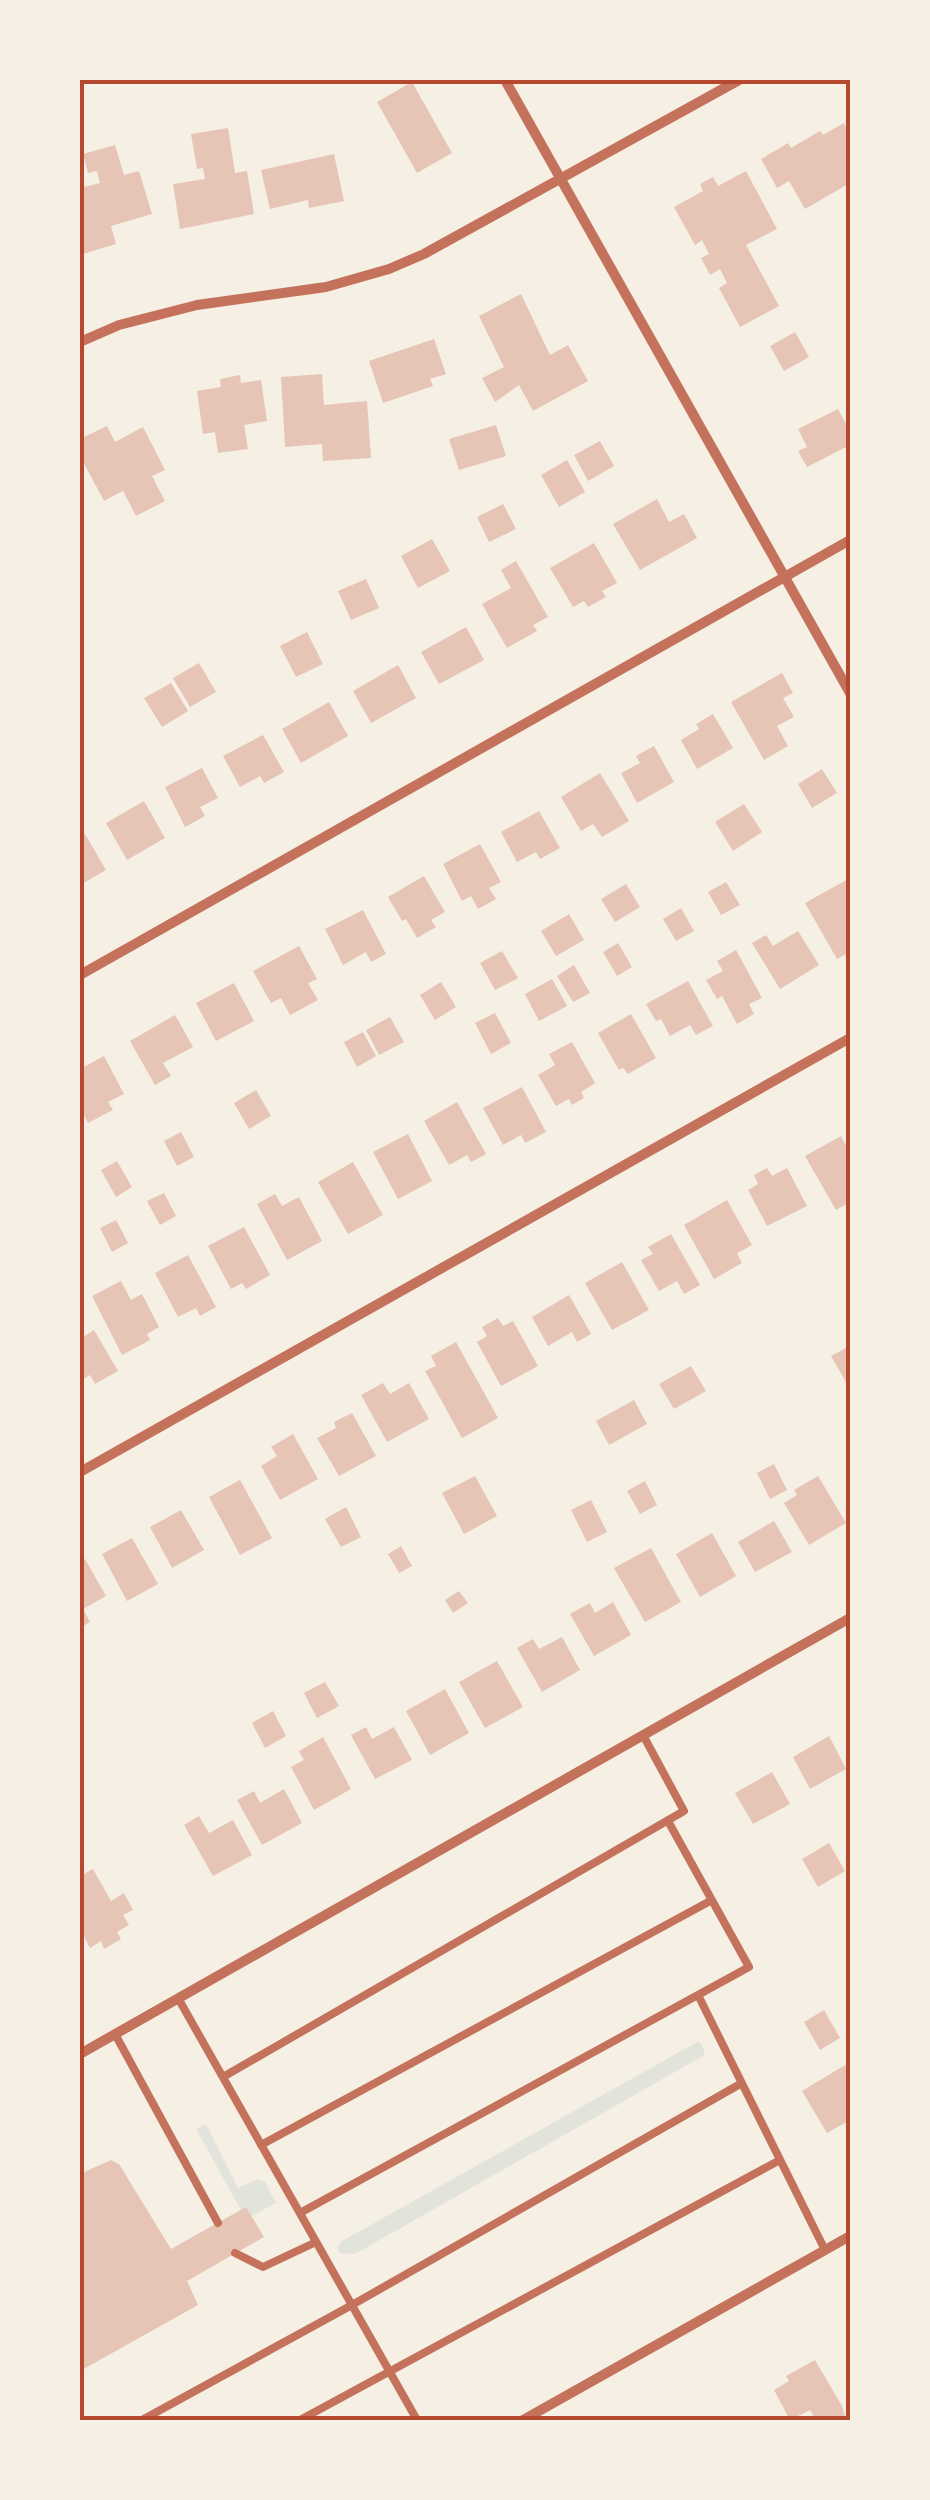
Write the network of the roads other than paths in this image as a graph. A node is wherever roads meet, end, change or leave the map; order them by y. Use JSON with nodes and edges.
{"nodes":[{"id":1,"x":505,"y":80,"type":"edge"},
{"id":2,"x":739,"y":80,"type":"edge"},
{"id":3,"x":561,"y":180,"type":"junction"},
{"id":4,"x":80,"y":342,"type":"edge"},
{"id":5,"x":850,"y":540,"type":"edge"},
{"id":6,"x":785,"y":577,"type":"junction"},
{"id":7,"x":850,"y":694,"type":"edge"},
{"id":8,"x":80,"y":975,"type":"edge"},
{"id":9,"x":850,"y":1038,"type":"edge"},
{"id":10,"x":80,"y":1472,"type":"edge"},
{"id":11,"x":850,"y":1618,"type":"edge"},
{"id":12,"x":643,"y":1735,"type":"junction"},
{"id":13,"x":668,"y":1821,"type":"junction"},
{"id":14,"x":712,"y":1900,"type":"junction"},
{"id":15,"x":698,"y":1995,"type":"junction"},
{"id":16,"x":178,"y":1998,"type":"junction"},
{"id":17,"x":115,"y":2034,"type":"junction"},
{"id":18,"x":80,"y":2054,"type":"edge"},
{"id":19,"x":223,"y":2077,"type":"junction"},
{"id":20,"x":742,"y":2083,"type":"junction"},
{"id":21,"x":262,"y":2145,"type":"junction"},
{"id":22,"x":780,"y":2160,"type":"junction"},
{"id":23,"x":300,"y":2213,"type":"junction"},
{"id":24,"x":218,"y":2223,"type":"dead end"},
{"id":25,"x":850,"y":2236,"type":"edge"},
{"id":26,"x":316,"y":2242,"type":"junction"},
{"id":27,"x":825,"y":2250,"type":"junction"},
{"id":28,"x":235,"y":2254,"type":"dead end"},
{"id":29,"x":352,"y":2305,"type":"junction"},
{"id":30,"x":389,"y":2371,"type":"junction"},
{"id":31,"x":142,"y":2420,"type":"edge"},
{"id":32,"x":300,"y":2420,"type":"edge"},
{"id":33,"x":417,"y":2420,"type":"edge"},
{"id":34,"x":524,"y":2420,"type":"edge"}],
"edges":[{"from":1,"to":3,"type":"street"},
{"from":2,"to":3,"type":"street"},
{"from":3,"to":4,"type":"street"},
{"from":3,"to":6,"type":"street"},
{"from":5,"to":6,"type":"street"},
{"from":6,"to":7,"type":"street"},
{"from":6,"to":8,"type":"street"},
{"from":9,"to":10,"type":"street"},
{"from":11,"to":12,"type":"street"},
{"from":12,"to":13,"type":"lane"},
{"from":12,"to":16,"type":"street"},
{"from":13,"to":14,"type":"lane"},
{"from":13,"to":19,"type":"lane"},
{"from":14,"to":15,"type":"lane"},
{"from":14,"to":21,"type":"lane"},
{"from":15,"to":20,"type":"lane"},
{"from":15,"to":23,"type":"lane"},
{"from":16,"to":17,"type":"street"},
{"from":16,"to":19,"type":"lane"},
{"from":17,"to":18,"type":"street"},
{"from":17,"to":24,"type":"lane"},
{"from":19,"to":21,"type":"lane"},
{"from":20,"to":22,"type":"lane"},
{"from":20,"to":29,"type":"lane"},
{"from":21,"to":23,"type":"lane"},
{"from":22,"to":27,"type":"lane"},
{"from":22,"to":30,"type":"lane"},
{"from":23,"to":26,"type":"lane"},
{"from":25,"to":27,"type":"street"},
{"from":26,"to":28,"type":"lane"},
{"from":26,"to":29,"type":"lane"},
{"from":27,"to":34,"type":"street"},
{"from":29,"to":30,"type":"lane"},
{"from":29,"to":31,"type":"lane"},
{"from":30,"to":32,"type":"lane"},
{"from":30,"to":33,"type":"lane"}]}
